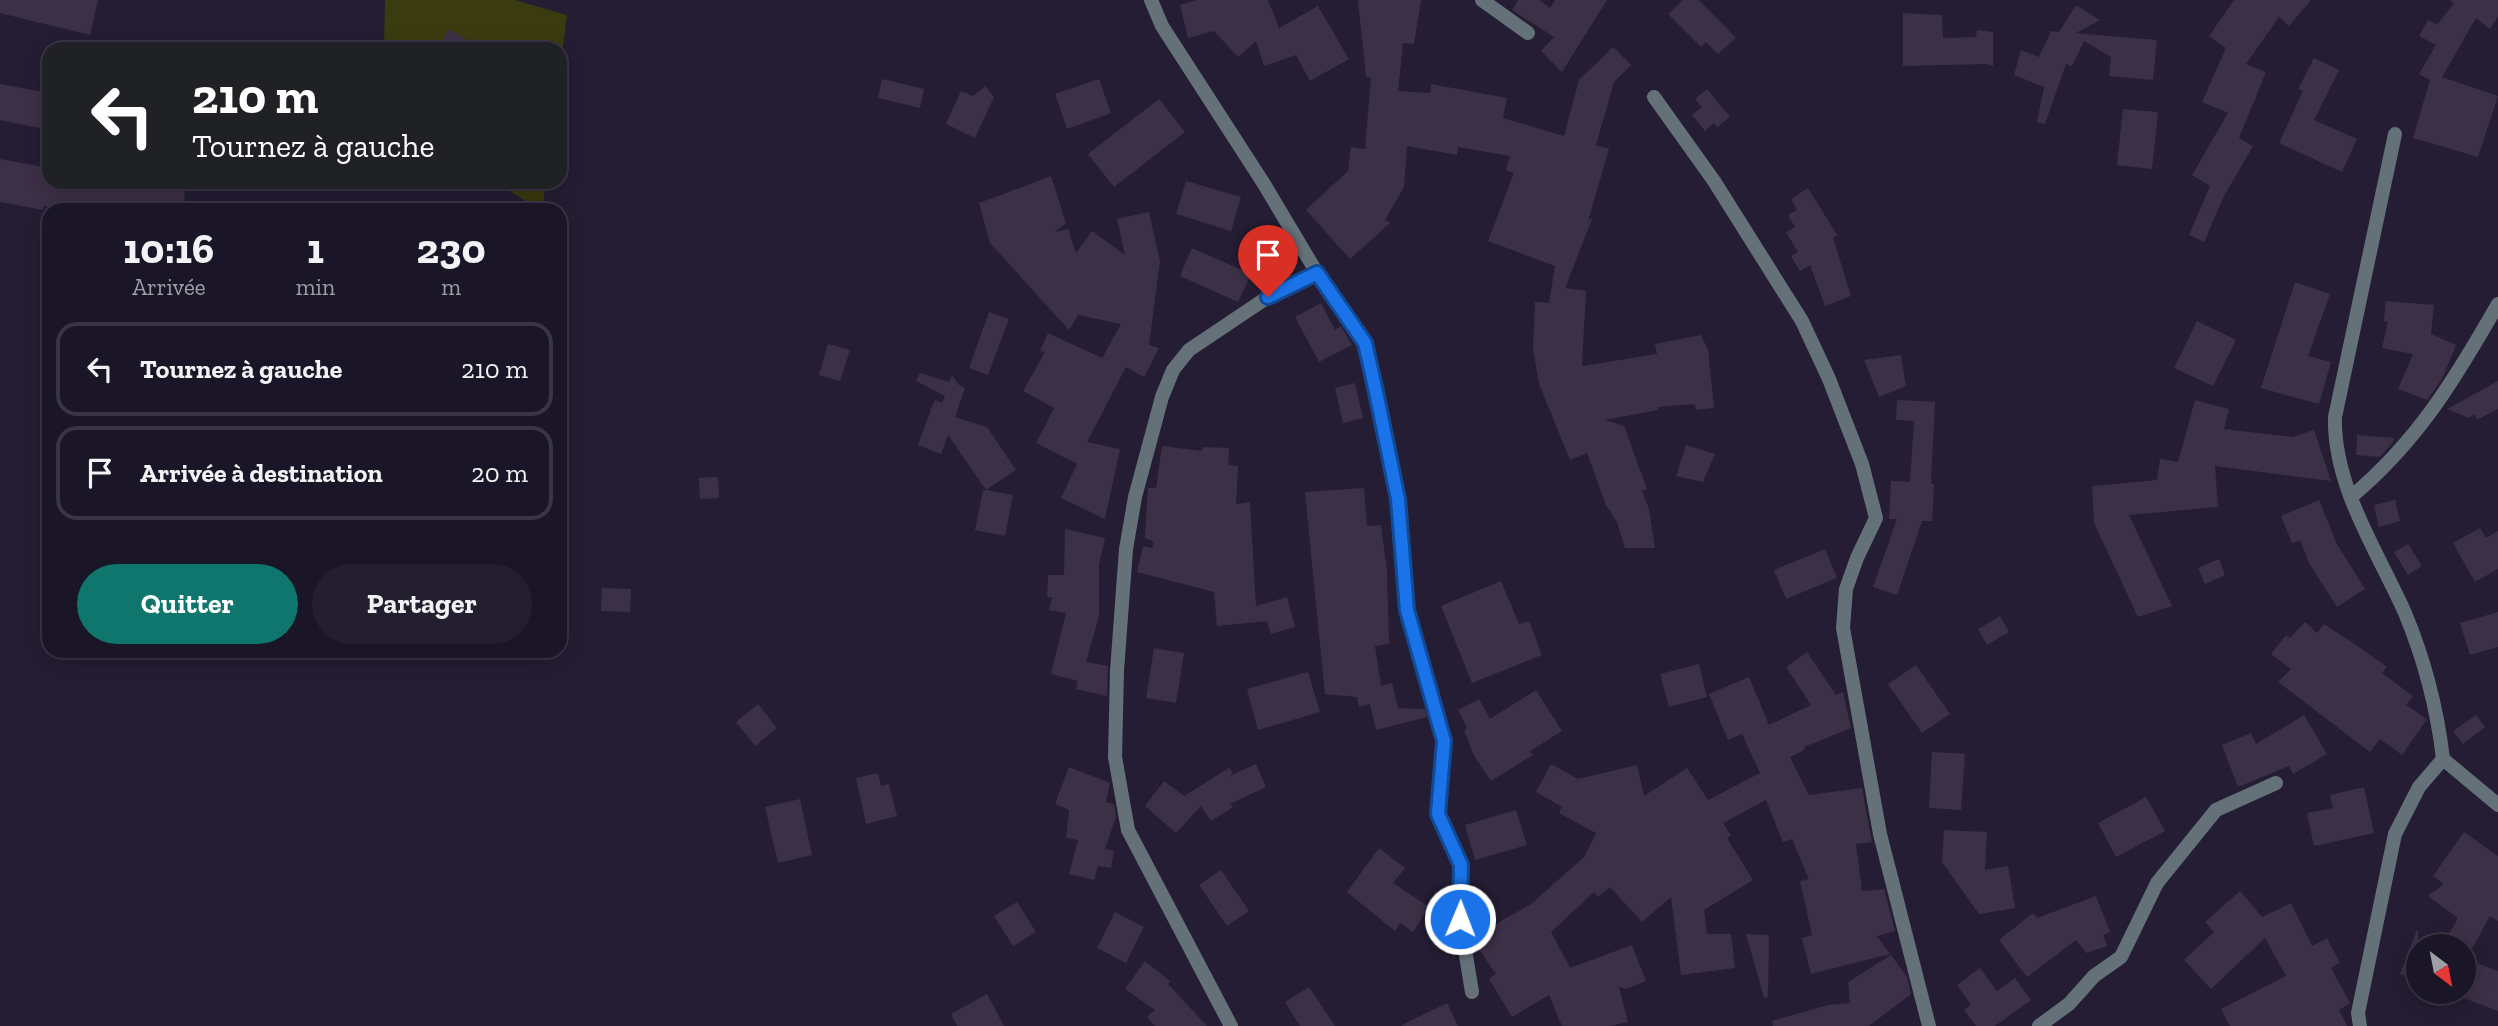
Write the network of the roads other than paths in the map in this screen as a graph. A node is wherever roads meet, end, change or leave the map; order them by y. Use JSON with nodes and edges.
{"nodes":[{"id":1,"x":1151,"y":0,"type":"edge"},
{"id":2,"x":1482,"y":0,"type":"edge"},
{"id":3,"x":1528,"y":33,"type":"dead end"},
{"id":4,"x":1654,"y":97,"type":"dead end"},
{"id":5,"x":2395,"y":134,"type":"dead end"},
{"id":6,"x":1317,"y":273,"type":"junction"},
{"id":7,"x":2498,"y":304,"type":"edge"},
{"id":8,"x":2351,"y":497,"type":"junction"},
{"id":9,"x":2443,"y":759,"type":"junction"},
{"id":10,"x":2276,"y":783,"type":"dead end"},
{"id":11,"x":2498,"y":805,"type":"edge"},
{"id":12,"x":1472,"y":992,"type":"dead end"},
{"id":13,"x":1231,"y":1026,"type":"edge"},
{"id":14,"x":1929,"y":1026,"type":"edge"},
{"id":15,"x":2039,"y":1026,"type":"edge"},
{"id":16,"x":2360,"y":1026,"type":"edge"}],
"edges":[{"from":1,"to":6,"type":"street"},
{"from":2,"to":3,"type":"street"},
{"from":4,"to":14,"type":"street"},
{"from":5,"to":8,"type":"street"},
{"from":6,"to":12,"type":"street"},
{"from":6,"to":13,"type":"street"},
{"from":7,"to":8,"type":"street"},
{"from":8,"to":9,"type":"street"},
{"from":9,"to":11,"type":"street"},
{"from":9,"to":16,"type":"street"},
{"from":10,"to":15,"type":"street"}]}
